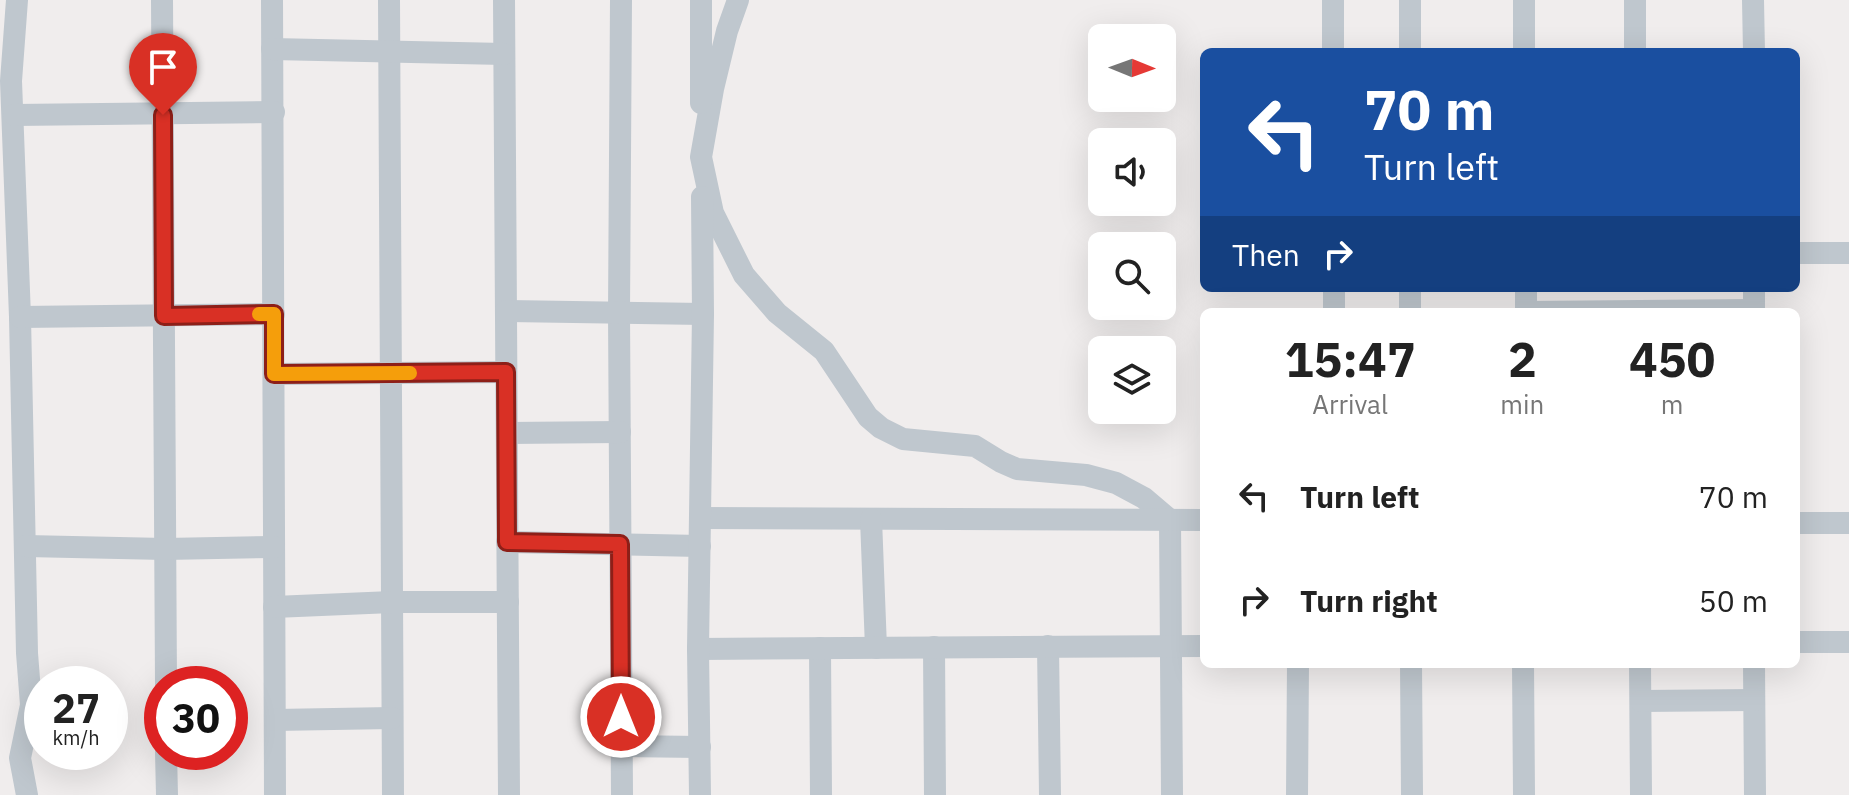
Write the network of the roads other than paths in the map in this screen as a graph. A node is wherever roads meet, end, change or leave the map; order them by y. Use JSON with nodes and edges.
{"nodes":[{"id":1,"x":162,"y":0,"type":"edge"},
{"id":2,"x":272,"y":0,"type":"edge"},
{"id":3,"x":389,"y":0,"type":"edge"},
{"id":4,"x":504,"y":0,"type":"edge"},
{"id":5,"x":621,"y":0,"type":"edge"},
{"id":6,"x":701,"y":0,"type":"edge"},
{"id":7,"x":738,"y":0,"type":"edge"},
{"id":8,"x":1333,"y":0,"type":"edge"},
{"id":9,"x":1410,"y":0,"type":"edge"},
{"id":10,"x":1524,"y":0,"type":"edge"},
{"id":11,"x":1635,"y":0,"type":"edge"},
{"id":12,"x":1753,"y":0,"type":"edge"},
{"id":13,"x":11,"y":3,"type":"edge"},
{"id":14,"x":1333,"y":48,"type":"edge"},
{"id":15,"x":1410,"y":48,"type":"edge"},
{"id":16,"x":1524,"y":48,"type":"edge"},
{"id":17,"x":1635,"y":48,"type":"edge"},
{"id":18,"x":1754,"y":48,"type":"edge"},
{"id":19,"x":272,"y":49,"type":"junction"},
{"id":20,"x":390,"y":52,"type":"junction"},
{"id":21,"x":504,"y":54,"type":"junction"},
{"id":22,"x":274,"y":112,"type":"junction"},
{"id":23,"x":14,"y":115,"type":"junction"},
{"id":24,"x":163,"y":115,"type":"junction"},
{"id":25,"x":701,"y":157,"type":"junction"},
{"id":26,"x":1800,"y":253,"type":"edge"},
{"id":27,"x":1849,"y":253,"type":"edge"},
{"id":28,"x":1754,"y":303,"type":"edge"},
{"id":29,"x":1688,"y":308,"type":"edge"},
{"id":30,"x":506,"y":311,"type":"junction"},
{"id":31,"x":619,"y":313,"type":"junction"},
{"id":32,"x":274,"y":314,"type":"junction"},
{"id":33,"x":703,"y":314,"type":"junction"},
{"id":34,"x":164,"y":316,"type":"junction"},
{"id":35,"x":20,"y":317,"type":"junction"},
{"id":36,"x":506,"y":372,"type":"junction"},
{"id":37,"x":391,"y":373,"type":"junction"},
{"id":38,"x":274,"y":374,"type":"junction"},
{"id":39,"x":10,"y":388,"type":"edge"},
{"id":40,"x":620,"y":432,"type":"junction"},
{"id":41,"x":507,"y":433,"type":"junction"},
{"id":42,"x":700,"y":518,"type":"junction"},
{"id":43,"x":871,"y":519,"type":"junction"},
{"id":44,"x":1170,"y":520,"type":"junction"},
{"id":45,"x":1200,"y":520,"type":"edge"},
{"id":46,"x":1800,"y":523,"type":"edge"},
{"id":47,"x":1849,"y":523,"type":"edge"},
{"id":48,"x":507,"y":542,"type":"junction"},
{"id":49,"x":620,"y":544,"type":"junction"},
{"id":50,"x":26,"y":546,"type":"junction"},
{"id":51,"x":700,"y":546,"type":"junction"},
{"id":52,"x":274,"y":547,"type":"junction"},
{"id":53,"x":165,"y":549,"type":"junction"},
{"id":54,"x":392,"y":602,"type":"junction"},
{"id":55,"x":508,"y":602,"type":"junction"},
{"id":56,"x":274,"y":607,"type":"junction"},
{"id":57,"x":1800,"y":642,"type":"edge"},
{"id":58,"x":1849,"y":642,"type":"edge"},
{"id":59,"x":1048,"y":646,"type":"junction"},
{"id":60,"x":1171,"y":646,"type":"junction"},
{"id":61,"x":1200,"y":646,"type":"edge"},
{"id":62,"x":934,"y":647,"type":"junction"},
{"id":63,"x":820,"y":648,"type":"junction"},
{"id":64,"x":876,"y":648,"type":"junction"},
{"id":65,"x":698,"y":649,"type":"junction"},
{"id":66,"x":166,"y":666,"type":"edge"},
{"id":67,"x":1298,"y":668,"type":"edge"},
{"id":68,"x":1411,"y":668,"type":"edge"},
{"id":69,"x":1523,"y":668,"type":"edge"},
{"id":70,"x":1640,"y":668,"type":"edge"},
{"id":71,"x":1754,"y":668,"type":"edge"},
{"id":72,"x":1754,"y":700,"type":"junction"},
{"id":73,"x":1641,"y":701,"type":"junction"},
{"id":74,"x":392,"y":718,"type":"junction"},
{"id":75,"x":275,"y":720,"type":"junction"},
{"id":76,"x":621,"y":746,"type":"junction"},
{"id":77,"x":700,"y":747,"type":"junction"},
{"id":78,"x":10,"y":758,"type":"edge"},
{"id":79,"x":166,"y":770,"type":"edge"},
{"id":80,"x":27,"y":795,"type":"edge"},
{"id":81,"x":167,"y":795,"type":"edge"},
{"id":82,"x":275,"y":795,"type":"edge"},
{"id":83,"x":393,"y":795,"type":"edge"},
{"id":84,"x":509,"y":795,"type":"edge"},
{"id":85,"x":622,"y":795,"type":"edge"},
{"id":86,"x":700,"y":795,"type":"edge"},
{"id":87,"x":821,"y":795,"type":"edge"},
{"id":88,"x":935,"y":795,"type":"edge"},
{"id":89,"x":1050,"y":795,"type":"edge"},
{"id":90,"x":1172,"y":795,"type":"edge"},
{"id":91,"x":1297,"y":795,"type":"edge"},
{"id":92,"x":1412,"y":795,"type":"edge"},
{"id":93,"x":1524,"y":795,"type":"edge"},
{"id":94,"x":1641,"y":795,"type":"edge"},
{"id":95,"x":1755,"y":795,"type":"edge"}],
"edges":[{"from":1,"to":24,"type":"street"},
{"from":2,"to":19,"type":"street"},
{"from":3,"to":20,"type":"street"},
{"from":4,"to":21,"type":"street"},
{"from":5,"to":31,"type":"street"},
{"from":6,"to":25,"type":"street"},
{"from":7,"to":25,"type":"street"},
{"from":8,"to":14,"type":"street"},
{"from":9,"to":15,"type":"street"},
{"from":10,"to":16,"type":"street"},
{"from":11,"to":17,"type":"street"},
{"from":12,"to":18,"type":"street"},
{"from":13,"to":23,"type":"street"},
{"from":19,"to":20,"type":"street"},
{"from":19,"to":22,"type":"street"},
{"from":20,"to":21,"type":"street"},
{"from":20,"to":37,"type":"street"},
{"from":21,"to":30,"type":"street"},
{"from":22,"to":24,"type":"street"},
{"from":22,"to":32,"type":"street"},
{"from":23,"to":24,"type":"street"},
{"from":23,"to":35,"type":"street"},
{"from":24,"to":34,"type":"street"},
{"from":25,"to":33,"type":"street"},
{"from":25,"to":44,"type":"street"},
{"from":26,"to":27,"type":"street"},
{"from":28,"to":29,"type":"street"},
{"from":30,"to":31,"type":"street"},
{"from":30,"to":36,"type":"street"},
{"from":31,"to":33,"type":"street"},
{"from":31,"to":40,"type":"street"},
{"from":32,"to":34,"type":"street"},
{"from":32,"to":38,"type":"street"},
{"from":33,"to":42,"type":"street"},
{"from":34,"to":35,"type":"street"},
{"from":34,"to":53,"type":"street"},
{"from":35,"to":39,"type":"street"},
{"from":36,"to":37,"type":"street"},
{"from":36,"to":41,"type":"street"},
{"from":37,"to":38,"type":"street"},
{"from":37,"to":54,"type":"street"},
{"from":38,"to":52,"type":"street"},
{"from":39,"to":50,"type":"street"},
{"from":40,"to":41,"type":"street"},
{"from":40,"to":49,"type":"street"},
{"from":41,"to":48,"type":"street"},
{"from":42,"to":43,"type":"street"},
{"from":42,"to":51,"type":"street"},
{"from":43,"to":44,"type":"street"},
{"from":43,"to":64,"type":"street"},
{"from":44,"to":45,"type":"street"},
{"from":44,"to":60,"type":"street"},
{"from":46,"to":47,"type":"street"},
{"from":48,"to":49,"type":"street"},
{"from":48,"to":55,"type":"street"},
{"from":49,"to":51,"type":"street"},
{"from":49,"to":76,"type":"street"},
{"from":50,"to":53,"type":"street"},
{"from":50,"to":78,"type":"street"},
{"from":51,"to":65,"type":"street"},
{"from":52,"to":53,"type":"street"},
{"from":52,"to":56,"type":"street"},
{"from":53,"to":66,"type":"street"},
{"from":54,"to":55,"type":"street"},
{"from":54,"to":56,"type":"street"},
{"from":54,"to":74,"type":"street"},
{"from":55,"to":84,"type":"street"},
{"from":56,"to":75,"type":"street"},
{"from":57,"to":58,"type":"street"},
{"from":59,"to":60,"type":"street"},
{"from":59,"to":62,"type":"street"},
{"from":59,"to":89,"type":"street"},
{"from":60,"to":61,"type":"street"},
{"from":60,"to":90,"type":"street"},
{"from":62,"to":64,"type":"street"},
{"from":62,"to":88,"type":"street"},
{"from":63,"to":64,"type":"street"},
{"from":63,"to":65,"type":"street"},
{"from":63,"to":87,"type":"street"},
{"from":65,"to":77,"type":"street"},
{"from":67,"to":91,"type":"street"},
{"from":68,"to":92,"type":"street"},
{"from":69,"to":93,"type":"street"},
{"from":70,"to":73,"type":"street"},
{"from":71,"to":72,"type":"street"},
{"from":72,"to":73,"type":"street"},
{"from":72,"to":95,"type":"street"},
{"from":73,"to":94,"type":"street"},
{"from":74,"to":75,"type":"street"},
{"from":74,"to":83,"type":"street"},
{"from":75,"to":82,"type":"street"},
{"from":76,"to":77,"type":"street"},
{"from":76,"to":85,"type":"street"},
{"from":77,"to":86,"type":"street"},
{"from":78,"to":80,"type":"street"},
{"from":79,"to":81,"type":"street"}]}
